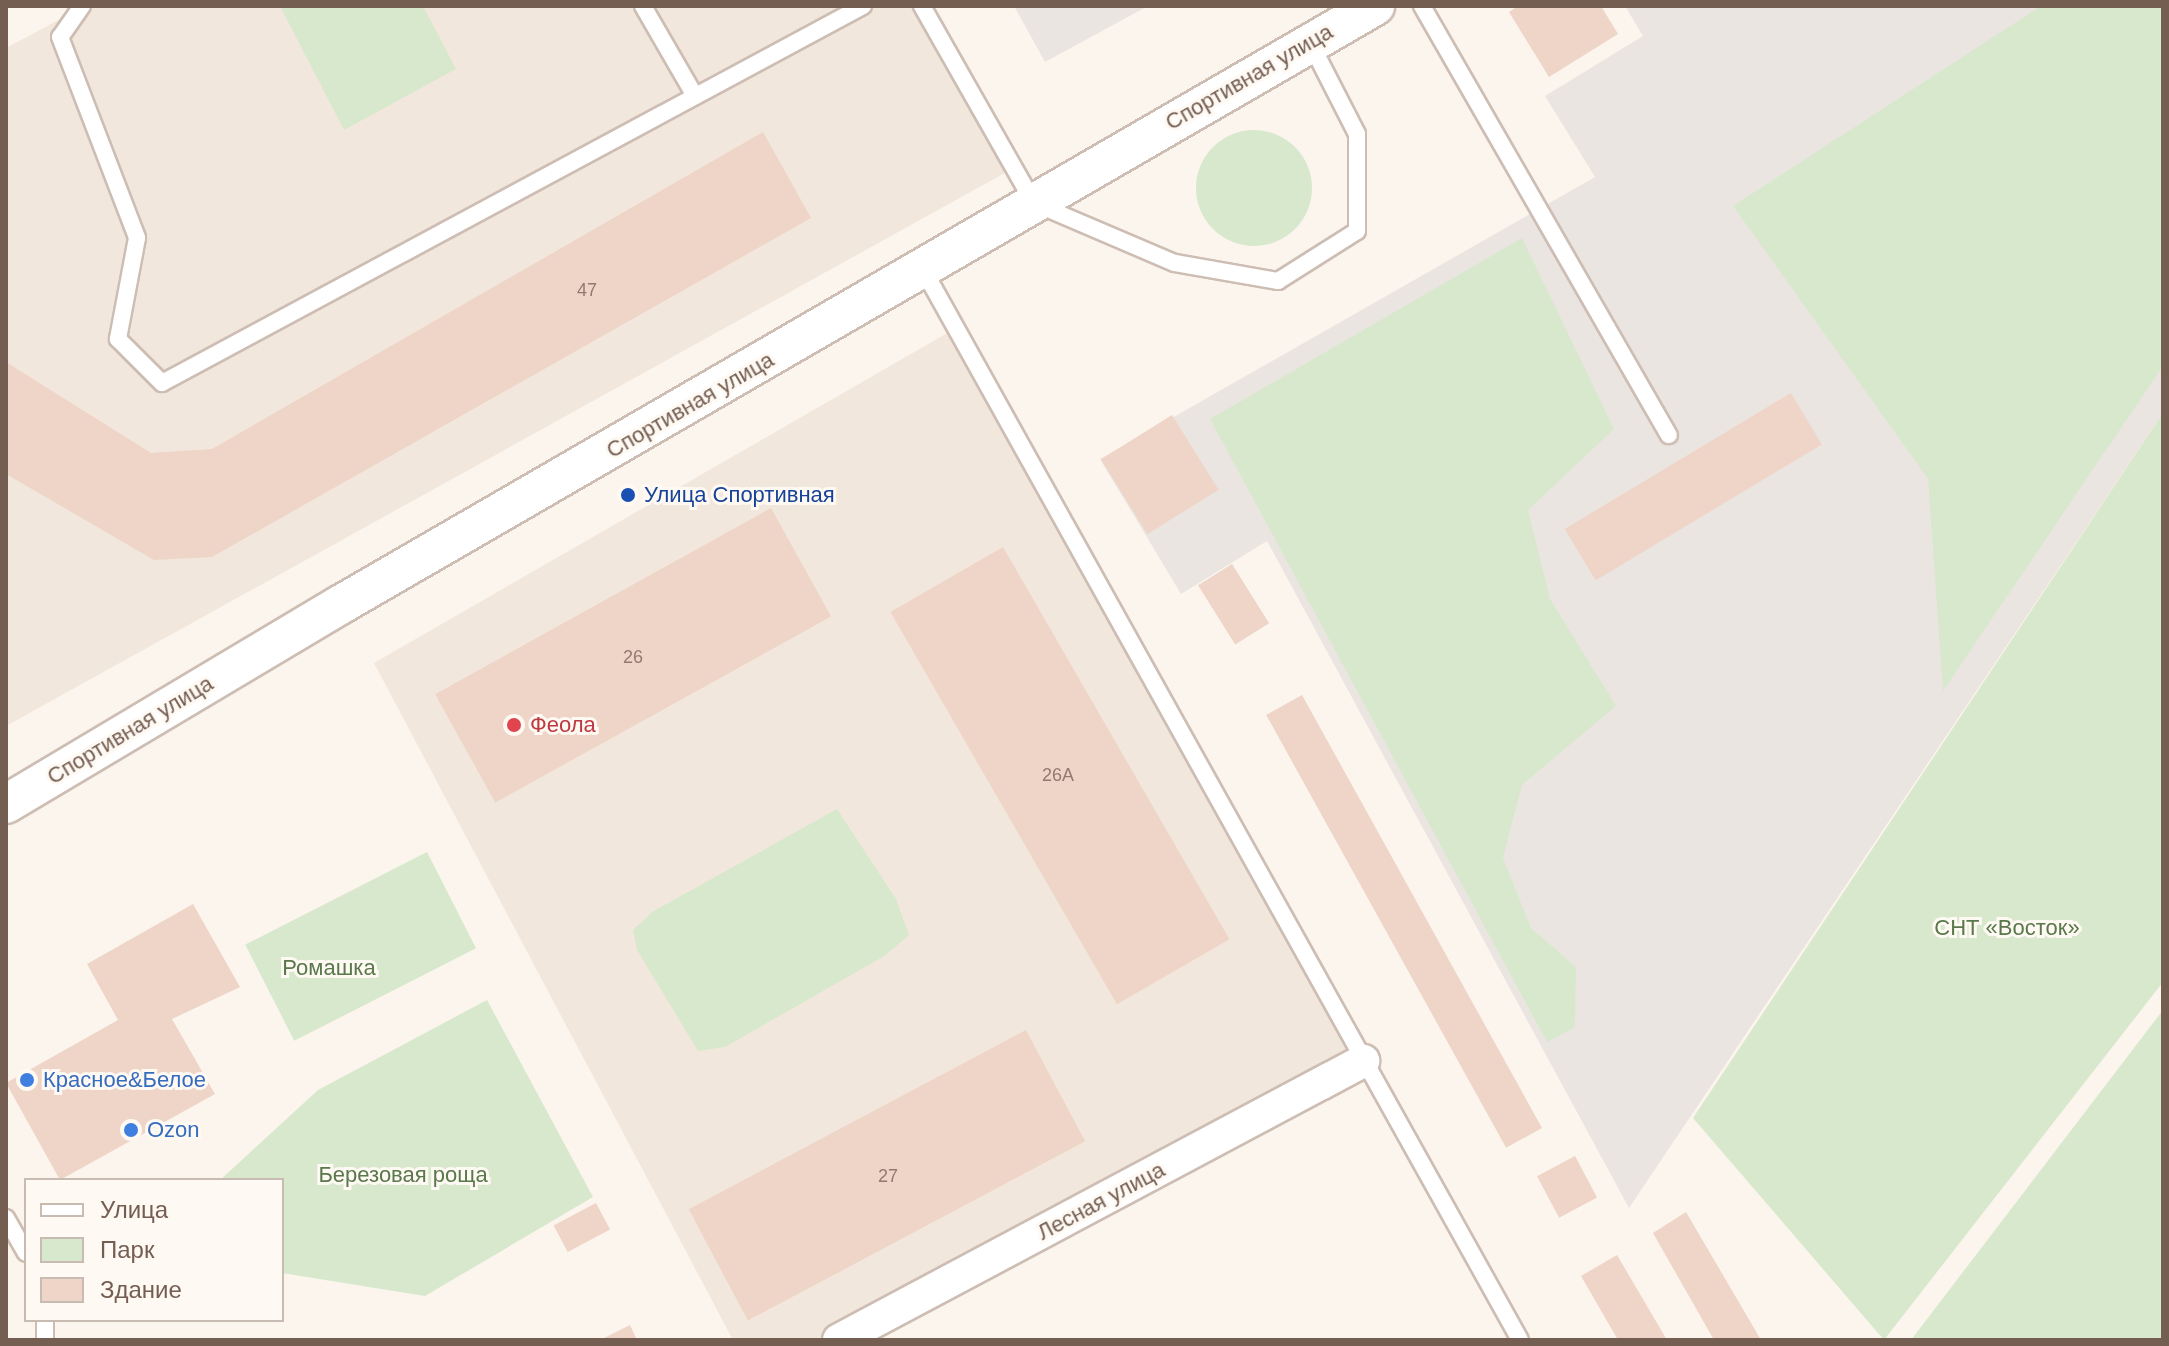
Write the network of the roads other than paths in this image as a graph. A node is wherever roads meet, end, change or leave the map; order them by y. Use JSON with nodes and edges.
{"nodes":[{"id":1,"x":82,"y":6,"type":"edge"},
{"id":2,"x":643,"y":6,"type":"edge"},
{"id":3,"x":863,"y":6,"type":"edge"},
{"id":4,"x":922,"y":6,"type":"edge"},
{"id":5,"x":1375,"y":6,"type":"edge"},
{"id":6,"x":1422,"y":6,"type":"edge"},
{"id":7,"x":1309,"y":41,"type":"junction"},
{"id":8,"x":695,"y":96,"type":"junction"},
{"id":9,"x":1034,"y":203,"type":"junction"},
{"id":10,"x":923,"y":269,"type":"junction"},
{"id":11,"x":1669,"y":435,"type":"dead end"},
{"id":12,"x":6,"y":804,"type":"edge"},
{"id":13,"x":1363,"y":1061,"type":"junction"},
{"id":14,"x":6,"y":1218,"type":"edge"},
{"id":15,"x":24,"y":1250,"type":"edge"},
{"id":16,"x":839,"y":1340,"type":"edge"},
{"id":17,"x":1520,"y":1340,"type":"edge"}],
"edges":[{"from":1,"to":8,"type":"lane"},
{"from":2,"to":8,"type":"lane"},
{"from":3,"to":8,"type":"lane"},
{"from":4,"to":9,"type":"lane"},
{"from":5,"to":7,"type":"street","name":"Спортивная улица"},
{"from":6,"to":11,"type":"lane"},
{"from":7,"to":9,"type":"street","name":"Спортивная улица"},
{"from":7,"to":9,"type":"lane"},
{"from":9,"to":10,"type":"street","name":"Спортивная улица"},
{"from":10,"to":12,"type":"street","name":"Спортивная улица"},
{"from":10,"to":13,"type":"lane"},
{"from":13,"to":16,"type":"street","name":"Лесная улица"},
{"from":13,"to":17,"type":"lane"},
{"from":14,"to":15,"type":"lane"}]}
